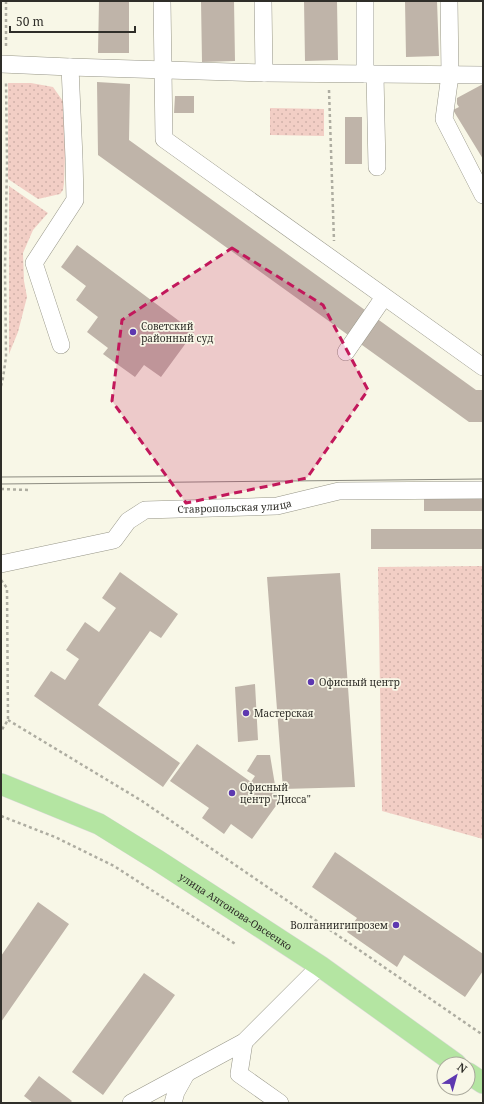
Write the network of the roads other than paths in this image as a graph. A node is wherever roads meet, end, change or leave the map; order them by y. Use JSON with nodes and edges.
{"nodes":[{"id":1,"x":162,"y":1,"type":"edge"},
{"id":2,"x":263,"y":1,"type":"edge"},
{"id":3,"x":365,"y":1,"type":"edge"},
{"id":4,"x":449,"y":1,"type":"edge"},
{"id":5,"x":4,"y":64,"type":"edge"},
{"id":6,"x":70,"y":67,"type":"junction"},
{"id":7,"x":162,"y":70,"type":"junction"},
{"id":8,"x":264,"y":73,"type":"junction"},
{"id":9,"x":370,"y":74,"type":"junction"},
{"id":10,"x":450,"y":75,"type":"junction"},
{"id":11,"x":483,"y":75,"type":"edge"},
{"id":12,"x":377,"y":167,"type":"dead end"},
{"id":13,"x":483,"y":195,"type":"edge"},
{"id":14,"x":384,"y":296,"type":"junction"},
{"id":15,"x":61,"y":345,"type":"dead end"},
{"id":16,"x":346,"y":352,"type":"dead end"},
{"id":17,"x":483,"y":367,"type":"edge"},
{"id":18,"x":483,"y":490,"type":"edge"},
{"id":19,"x":1,"y":564,"type":"edge"},
{"id":20,"x":1,"y":784,"type":"edge"},
{"id":21,"x":320,"y":966,"type":"junction"},
{"id":22,"x":244,"y":1042,"type":"junction"},
{"id":23,"x":445,"y":1056,"type":"edge"},
{"id":24,"x":186,"y":1074,"type":"junction"},
{"id":25,"x":132,"y":1103,"type":"edge"},
{"id":26,"x":173,"y":1103,"type":"edge"},
{"id":27,"x":280,"y":1103,"type":"edge"}],
"edges":[{"from":1,"to":7,"type":"street"},
{"from":2,"to":8,"type":"street"},
{"from":3,"to":9,"type":"street"},
{"from":4,"to":10,"type":"street"},
{"from":5,"to":6,"type":"street"},
{"from":6,"to":7,"type":"street"},
{"from":6,"to":15,"type":"street"},
{"from":7,"to":8,"type":"street"},
{"from":7,"to":14,"type":"street"},
{"from":8,"to":9,"type":"street"},
{"from":9,"to":10,"type":"street"},
{"from":9,"to":12,"type":"street"},
{"from":10,"to":11,"type":"street"},
{"from":10,"to":13,"type":"street"},
{"from":14,"to":16,"type":"street"},
{"from":14,"to":17,"type":"street"},
{"from":18,"to":19,"type":"street","name":"Ставропольская улица"},
{"from":20,"to":21,"type":"main road","name":"улица Антонова-Овсеенко"},
{"from":21,"to":22,"type":"street"},
{"from":21,"to":23,"type":"main road","name":"улица Антонова-Овсеенко"},
{"from":22,"to":24,"type":"street"},
{"from":22,"to":27,"type":"street"},
{"from":24,"to":25,"type":"street"},
{"from":24,"to":26,"type":"street"}]}
